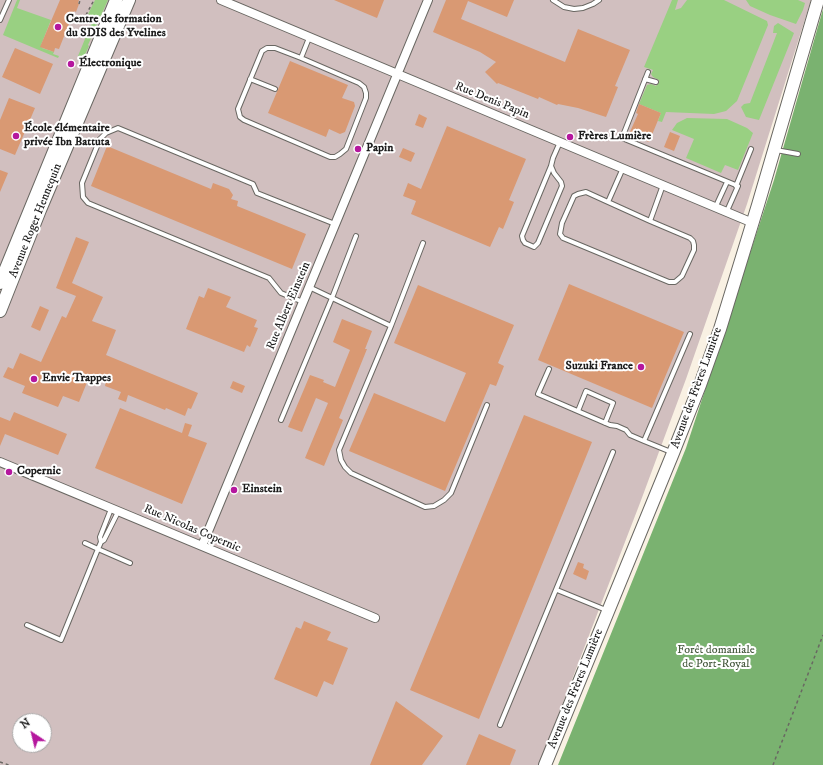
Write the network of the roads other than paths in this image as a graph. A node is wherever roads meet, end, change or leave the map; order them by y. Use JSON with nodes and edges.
{"nodes":[{"id":1,"x":9,"y":0,"type":"edge"},
{"id":2,"x":116,"y":0,"type":"edge"},
{"id":3,"x":129,"y":0,"type":"edge"},
{"id":4,"x":221,"y":0,"type":"edge"},
{"id":5,"x":428,"y":0,"type":"edge"},
{"id":6,"x":553,"y":0,"type":"edge"},
{"id":7,"x":599,"y":0,"type":"edge"},
{"id":8,"x":818,"y":0,"type":"edge"},
{"id":9,"x":0,"y":20,"type":"edge"},
{"id":10,"x":309,"y":38,"type":"junction"},
{"id":11,"x":301,"y":58,"type":"junction"},
{"id":12,"x":648,"y":72,"type":"dead end"},
{"id":13,"x":397,"y":74,"type":"junction"},
{"id":14,"x":250,"y":79,"type":"junction"},
{"id":15,"x":646,"y":79,"type":"junction"},
{"id":16,"x":656,"y":82,"type":"dead end"},
{"id":17,"x":275,"y":90,"type":"dead end"},
{"id":18,"x":560,"y":142,"type":"junction"},
{"id":19,"x":751,"y":149,"type":"dead end"},
{"id":20,"x":774,"y":150,"type":"junction"},
{"id":21,"x":798,"y":154,"type":"dead end"},
{"id":22,"x":551,"y":166,"type":"junction"},
{"id":23,"x":623,"y":168,"type":"junction"},
{"id":24,"x":728,"y":182,"type":"junction"},
{"id":25,"x":663,"y":185,"type":"junction"},
{"id":26,"x":736,"y":186,"type":"junction"},
{"id":27,"x":608,"y":202,"type":"junction"},
{"id":28,"x":716,"y":206,"type":"junction"},
{"id":29,"x":727,"y":211,"type":"junction"},
{"id":30,"x":650,"y":221,"type":"junction"},
{"id":31,"x":753,"y":223,"type":"junction"},
{"id":32,"x":336,"y":224,"type":"junction"},
{"id":33,"x":356,"y":236,"type":"dead end"},
{"id":34,"x":423,"y":244,"type":"dead end"},
{"id":35,"x":0,"y":283,"type":"edge"},
{"id":36,"x":309,"y":287,"type":"junction"},
{"id":37,"x":332,"y":298,"type":"junction"},
{"id":38,"x":303,"y":302,"type":"junction"},
{"id":39,"x":0,"y":311,"type":"edge"},
{"id":40,"x":391,"y":326,"type":"junction"},
{"id":41,"x":690,"y":334,"type":"dead end"},
{"id":42,"x":549,"y":369,"type":"dead end"},
{"id":43,"x":487,"y":405,"type":"dead end"},
{"id":44,"x":578,"y":411,"type":"junction"},
{"id":45,"x":281,"y":420,"type":"dead end"},
{"id":46,"x":605,"y":423,"type":"junction"},
{"id":47,"x":644,"y":441,"type":"junction"},
{"id":48,"x":613,"y":452,"type":"dead end"},
{"id":49,"x":673,"y":453,"type":"junction"},
{"id":50,"x":0,"y":462,"type":"edge"},
{"id":51,"x":115,"y":510,"type":"junction"},
{"id":52,"x":101,"y":542,"type":"junction"},
{"id":53,"x":85,"y":543,"type":"dead end"},
{"id":54,"x":202,"y":546,"type":"junction"},
{"id":55,"x":98,"y":549,"type":"junction"},
{"id":56,"x":130,"y":563,"type":"dead end"},
{"id":57,"x":556,"y":590,"type":"junction"},
{"id":58,"x":609,"y":611,"type":"junction"},
{"id":59,"x":375,"y":618,"type":"dead end"},
{"id":60,"x":27,"y":625,"type":"dead end"},
{"id":61,"x":500,"y":725,"type":"dead end"},
{"id":62,"x":545,"y":765,"type":"edge"}],
"edges":[{"from":1,"to":9,"type":"lane"},
{"from":2,"to":35,"type":"street","name":"Avenue Roger Hennequin"},
{"from":3,"to":39,"type":"street","name":"Avenue Roger Hennequin"},
{"from":4,"to":10,"type":"street","name":"Rue Denis Papin"},
{"from":5,"to":13,"type":"street","name":"Rue Albert Einstein"},
{"from":6,"to":7,"type":"lane"},
{"from":8,"to":20,"type":"street","name":"Avenue des Frères Lumière"},
{"from":10,"to":11,"type":"lane"},
{"from":10,"to":13,"type":"street","name":"Rue Denis Papin"},
{"from":11,"to":14,"type":"lane"},
{"from":11,"to":14,"type":"lane"},
{"from":12,"to":15,"type":"lane"},
{"from":13,"to":18,"type":"street","name":"Rue Denis Papin"},
{"from":13,"to":32,"type":"street","name":"Rue Albert Einstein"},
{"from":14,"to":17,"type":"lane"},
{"from":15,"to":16,"type":"lane"},
{"from":15,"to":24,"type":"lane"},
{"from":18,"to":22,"type":"lane"},
{"from":18,"to":23,"type":"street","name":"Rue Denis Papin"},
{"from":19,"to":26,"type":"lane"},
{"from":20,"to":21,"type":"lane"},
{"from":20,"to":31,"type":"street","name":"Avenue des Frères Lumière"},
{"from":22,"to":22,"type":"lane"},
{"from":23,"to":25,"type":"street","name":"Rue Denis Papin"},
{"from":23,"to":27,"type":"lane"},
{"from":24,"to":26,"type":"lane"},
{"from":24,"to":28,"type":"lane"},
{"from":25,"to":28,"type":"street","name":"Rue Denis Papin"},
{"from":25,"to":30,"type":"lane"},
{"from":26,"to":29,"type":"lane"},
{"from":27,"to":30,"type":"lane"},
{"from":27,"to":30,"type":"lane"},
{"from":28,"to":29,"type":"street","name":"Rue Denis Papin"},
{"from":29,"to":31,"type":"street","name":"Rue Denis Papin"},
{"from":31,"to":49,"type":"street","name":"Avenue des Frères Lumière"},
{"from":32,"to":36,"type":"street","name":"Rue Albert Einstein"},
{"from":32,"to":38,"type":"lane"},
{"from":33,"to":37,"type":"lane"},
{"from":34,"to":40,"type":"lane"},
{"from":36,"to":37,"type":"lane"},
{"from":36,"to":38,"type":"street","name":"Rue Albert Einstein"},
{"from":37,"to":40,"type":"lane"},
{"from":37,"to":45,"type":"lane"},
{"from":38,"to":54,"type":"street","name":"Rue Albert Einstein"},
{"from":40,"to":43,"type":"lane"},
{"from":41,"to":47,"type":"lane"},
{"from":42,"to":44,"type":"lane"},
{"from":44,"to":46,"type":"lane"},
{"from":44,"to":46,"type":"lane"},
{"from":46,"to":47,"type":"lane"},
{"from":47,"to":49,"type":"lane"},
{"from":48,"to":57,"type":"lane"},
{"from":49,"to":58,"type":"street","name":"Avenue des Frères Lumière"},
{"from":50,"to":51,"type":"street","name":"Rue Nicolas Copernic"},
{"from":51,"to":52,"type":"lane"},
{"from":51,"to":52,"type":"lane"},
{"from":51,"to":54,"type":"street","name":"Rue Nicolas Copernic"},
{"from":52,"to":55,"type":"lane"},
{"from":53,"to":55,"type":"lane"},
{"from":54,"to":59,"type":"street","name":"Rue Nicolas Copernic"},
{"from":55,"to":56,"type":"lane"},
{"from":55,"to":60,"type":"lane"},
{"from":57,"to":58,"type":"lane"},
{"from":57,"to":61,"type":"lane"},
{"from":58,"to":62,"type":"street","name":"Avenue des Frères Lumière"}]}
